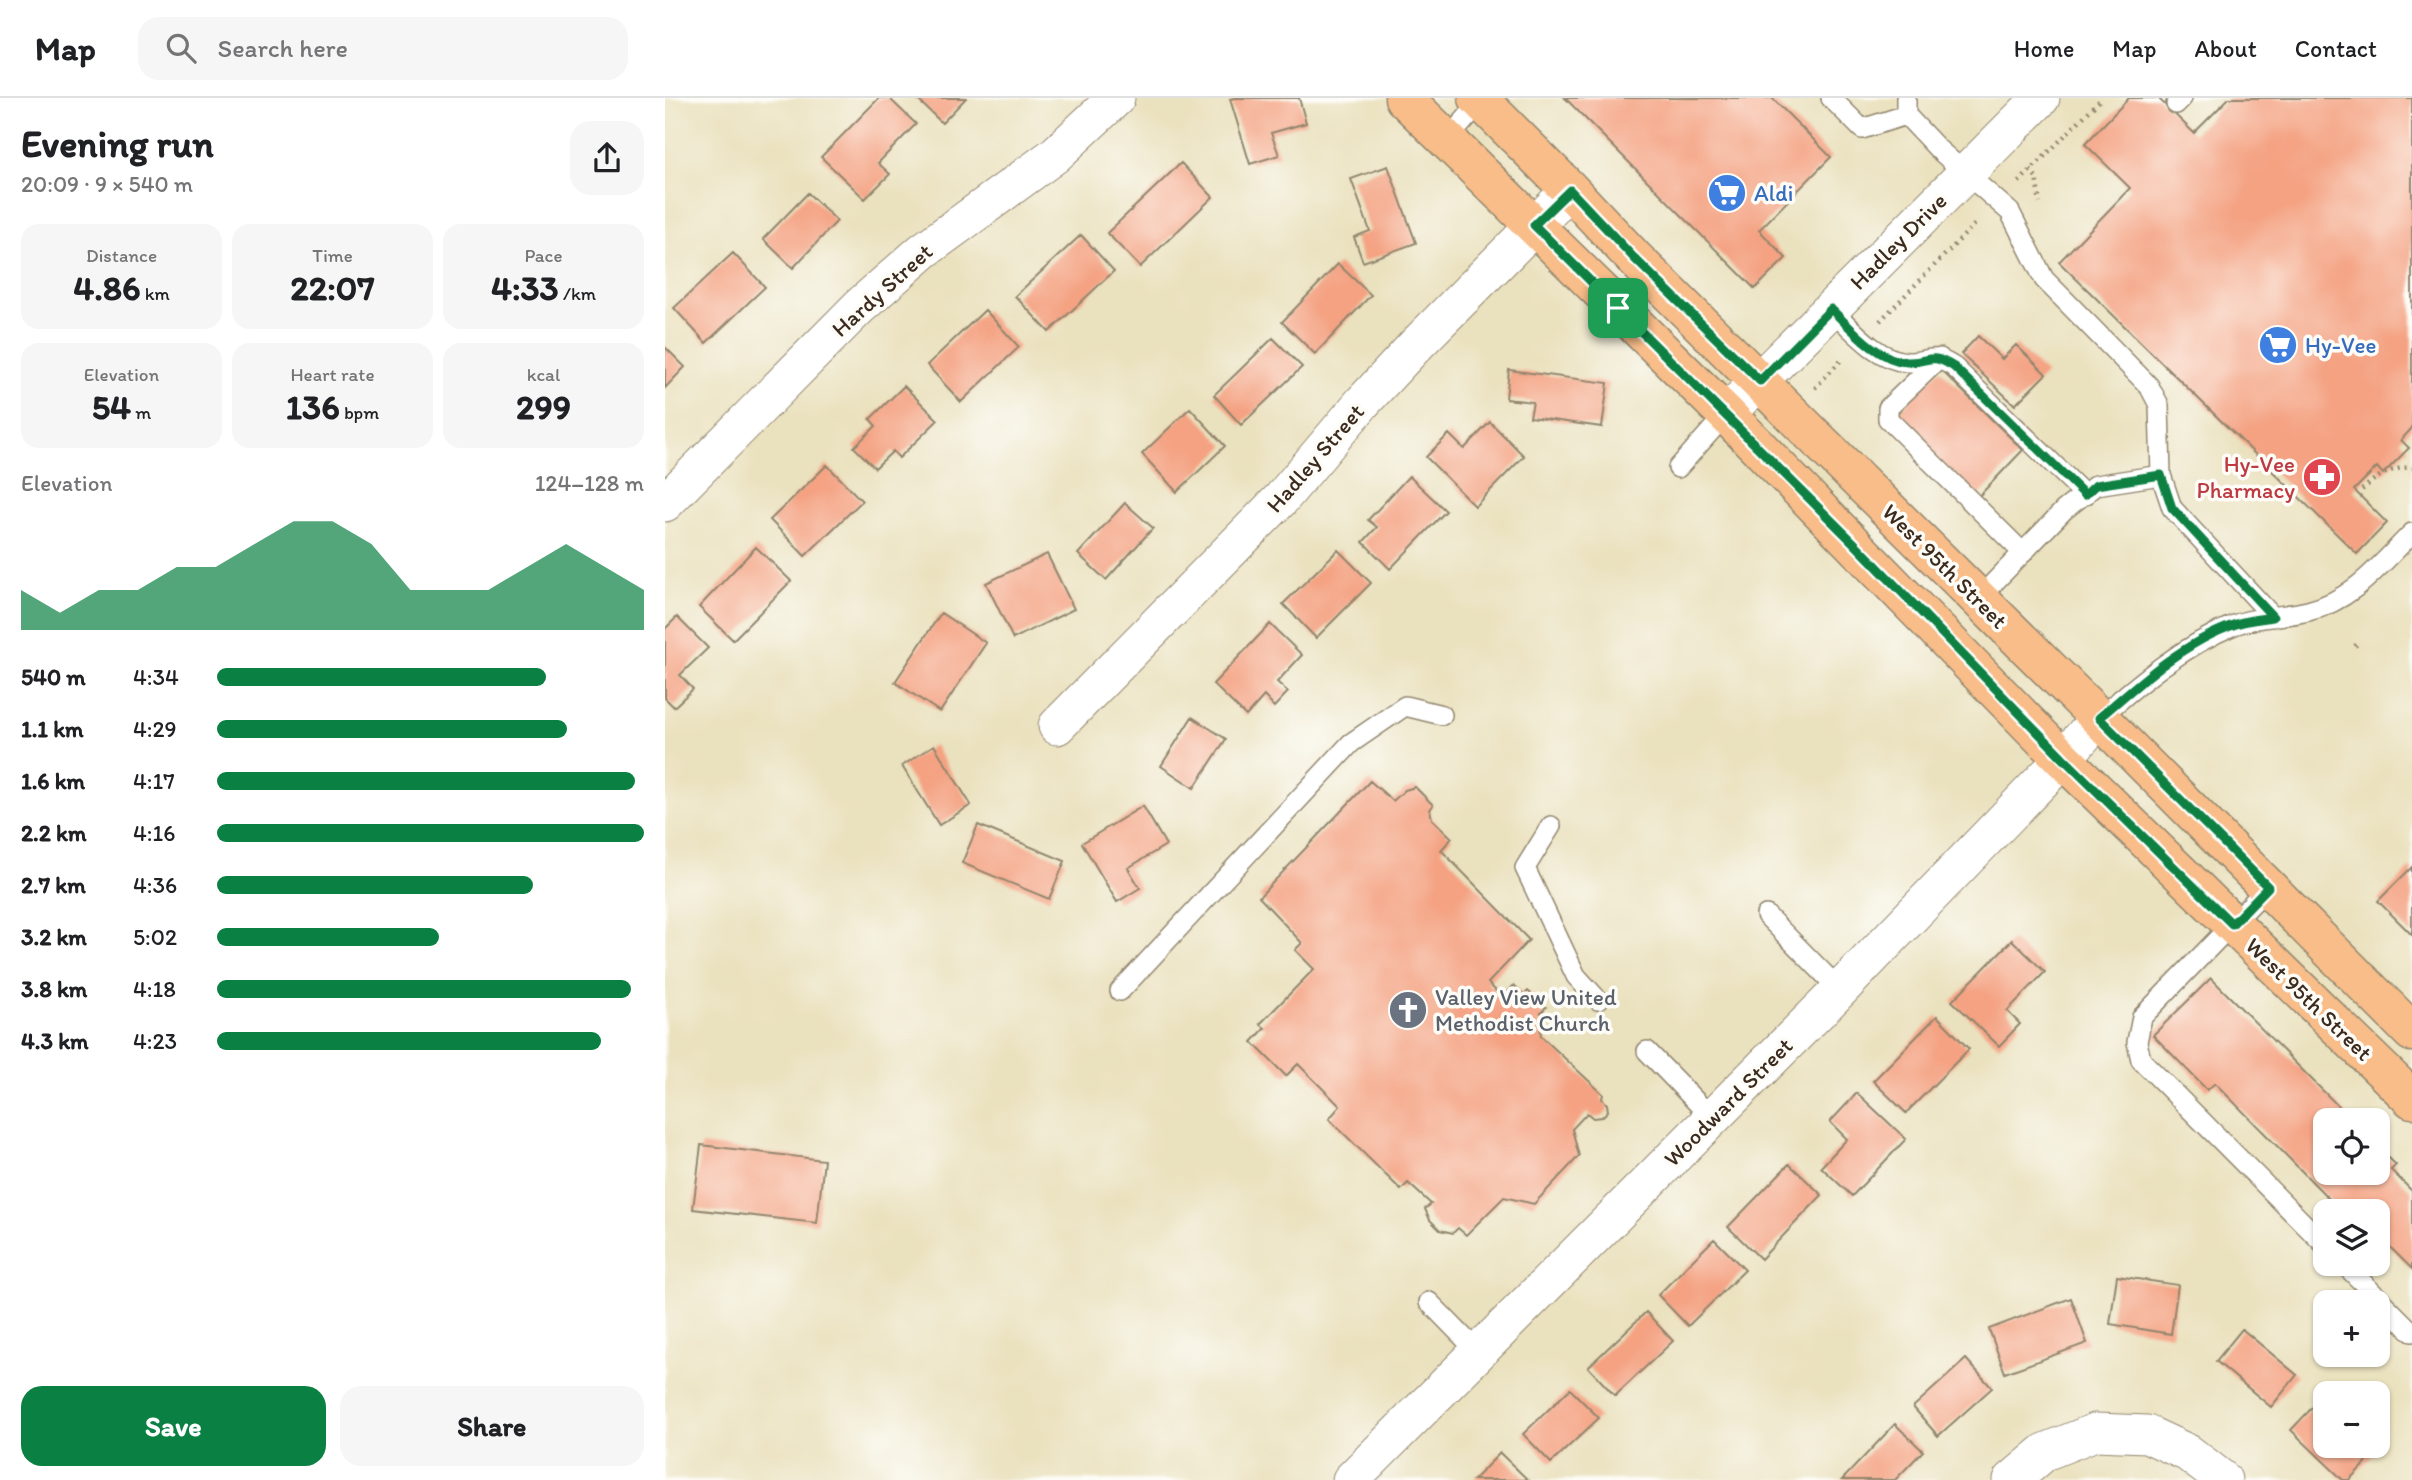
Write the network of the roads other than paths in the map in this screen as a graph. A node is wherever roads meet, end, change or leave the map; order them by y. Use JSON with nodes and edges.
{"nodes":[{"id":1,"x":1116,"y":98,"type":"edge"},
{"id":2,"x":1404,"y":98,"type":"edge"},
{"id":3,"x":1831,"y":98,"type":"edge"},
{"id":4,"x":2041,"y":98,"type":"edge"},
{"id":5,"x":1481,"y":99,"type":"edge"},
{"id":6,"x":1906,"y":107,"type":"edge"},
{"id":7,"x":1447,"y":140,"type":"junction"},
{"id":8,"x":1966,"y":172,"type":"junction"},
{"id":9,"x":1570,"y":190,"type":"junction"},
{"id":10,"x":1534,"y":225,"type":"junction"},
{"id":11,"x":1831,"y":309,"type":"junction"},
{"id":12,"x":1940,"y":358,"type":"junction"},
{"id":13,"x":1760,"y":381,"type":"junction"},
{"id":14,"x":1726,"y":414,"type":"junction"},
{"id":15,"x":1678,"y":468,"type":"dead end"},
{"id":16,"x":2161,"y":475,"type":"junction"},
{"id":17,"x":2085,"y":495,"type":"junction"},
{"id":18,"x":665,"y":503,"type":"edge"},
{"id":19,"x":2412,"y":533,"type":"edge"},
{"id":20,"x":2023,"y":553,"type":"junction"},
{"id":21,"x":1978,"y":599,"type":"junction"},
{"id":22,"x":2273,"y":617,"type":"junction"},
{"id":23,"x":1442,"y":715,"type":"dead end"},
{"id":24,"x":2099,"y":718,"type":"junction"},
{"id":25,"x":1057,"y":726,"type":"dead end"},
{"id":26,"x":2063,"y":758,"type":"junction"},
{"id":27,"x":1551,"y":826,"type":"dead end"},
{"id":28,"x":2268,"y":887,"type":"junction"},
{"id":29,"x":1766,"y":915,"type":"dead end"},
{"id":30,"x":2232,"y":924,"type":"junction"},
{"id":31,"x":1840,"y":989,"type":"junction"},
{"id":32,"x":1120,"y":991,"type":"dead end"},
{"id":33,"x":1598,"y":1000,"type":"dead end"},
{"id":34,"x":2412,"y":1032,"type":"edge"},
{"id":35,"x":1647,"y":1051,"type":"dead end"},
{"id":36,"x":2412,"y":1100,"type":"edge"},
{"id":37,"x":1712,"y":1118,"type":"junction"},
{"id":38,"x":2313,"y":1233,"type":"edge"},
{"id":39,"x":2356,"y":1276,"type":"edge"},
{"id":40,"x":1429,"y":1302,"type":"dead end"},
{"id":41,"x":2412,"y":1332,"type":"edge"},
{"id":42,"x":1478,"y":1352,"type":"junction"},
{"id":43,"x":1350,"y":1480,"type":"edge"},
{"id":44,"x":2012,"y":1480,"type":"edge"},
{"id":45,"x":2223,"y":1480,"type":"edge"}],
"edges":[{"from":1,"to":18,"type":"street","name":"Hardy Street"},
{"from":2,"to":7,"type":"main road","name":"West 95th Street"},
{"from":3,"to":6,"type":"lane"},
{"from":4,"to":8,"type":"street","name":"Hadley Drive"},
{"from":5,"to":7,"type":"lane"},
{"from":5,"to":9,"type":"main road","name":"West 95th Street"},
{"from":6,"to":8,"type":"lane"},
{"from":7,"to":10,"type":"main road","name":"West 95th Street"},
{"from":8,"to":11,"type":"street","name":"Hadley Drive"},
{"from":8,"to":16,"type":"lane"},
{"from":9,"to":10,"type":"street","name":"Hadley Street"},
{"from":9,"to":13,"type":"main road","name":"West 95th Street"},
{"from":10,"to":14,"type":"main road","name":"West 95th Street"},
{"from":10,"to":25,"type":"street","name":"Hadley Street"},
{"from":11,"to":12,"type":"lane"},
{"from":11,"to":13,"type":"street","name":"Hadley Drive"},
{"from":12,"to":17,"type":"lane"},
{"from":12,"to":20,"type":"lane"},
{"from":13,"to":14,"type":"street","name":"Hadley Drive"},
{"from":13,"to":21,"type":"main road","name":"West 95th Street"},
{"from":14,"to":15,"type":"lane"},
{"from":14,"to":26,"type":"main road","name":"West 95th Street"},
{"from":16,"to":17,"type":"lane"},
{"from":16,"to":22,"type":"lane"},
{"from":17,"to":20,"type":"lane"},
{"from":19,"to":22,"type":"lane"},
{"from":20,"to":21,"type":"lane"},
{"from":21,"to":24,"type":"main road","name":"West 95th Street"},
{"from":22,"to":24,"type":"lane"},
{"from":23,"to":32,"type":"lane"},
{"from":24,"to":26,"type":"street","name":"Woodward Street"},
{"from":24,"to":28,"type":"main road","name":"West 95th Street"},
{"from":26,"to":30,"type":"main road","name":"West 95th Street"},
{"from":26,"to":31,"type":"street","name":"Woodward Street"},
{"from":27,"to":33,"type":"lane"},
{"from":28,"to":30,"type":"lane"},
{"from":28,"to":34,"type":"main road","name":"West 95th Street"},
{"from":29,"to":31,"type":"lane"},
{"from":30,"to":36,"type":"main road","name":"West 95th Street"},
{"from":30,"to":38,"type":"lane"},
{"from":31,"to":37,"type":"street","name":"Woodward Street"},
{"from":35,"to":37,"type":"lane"},
{"from":37,"to":42,"type":"street","name":"Woodward Street"},
{"from":39,"to":41,"type":"lane"},
{"from":40,"to":42,"type":"lane"},
{"from":42,"to":43,"type":"street","name":"Woodward Street"},
{"from":44,"to":45,"type":"street"}]}
